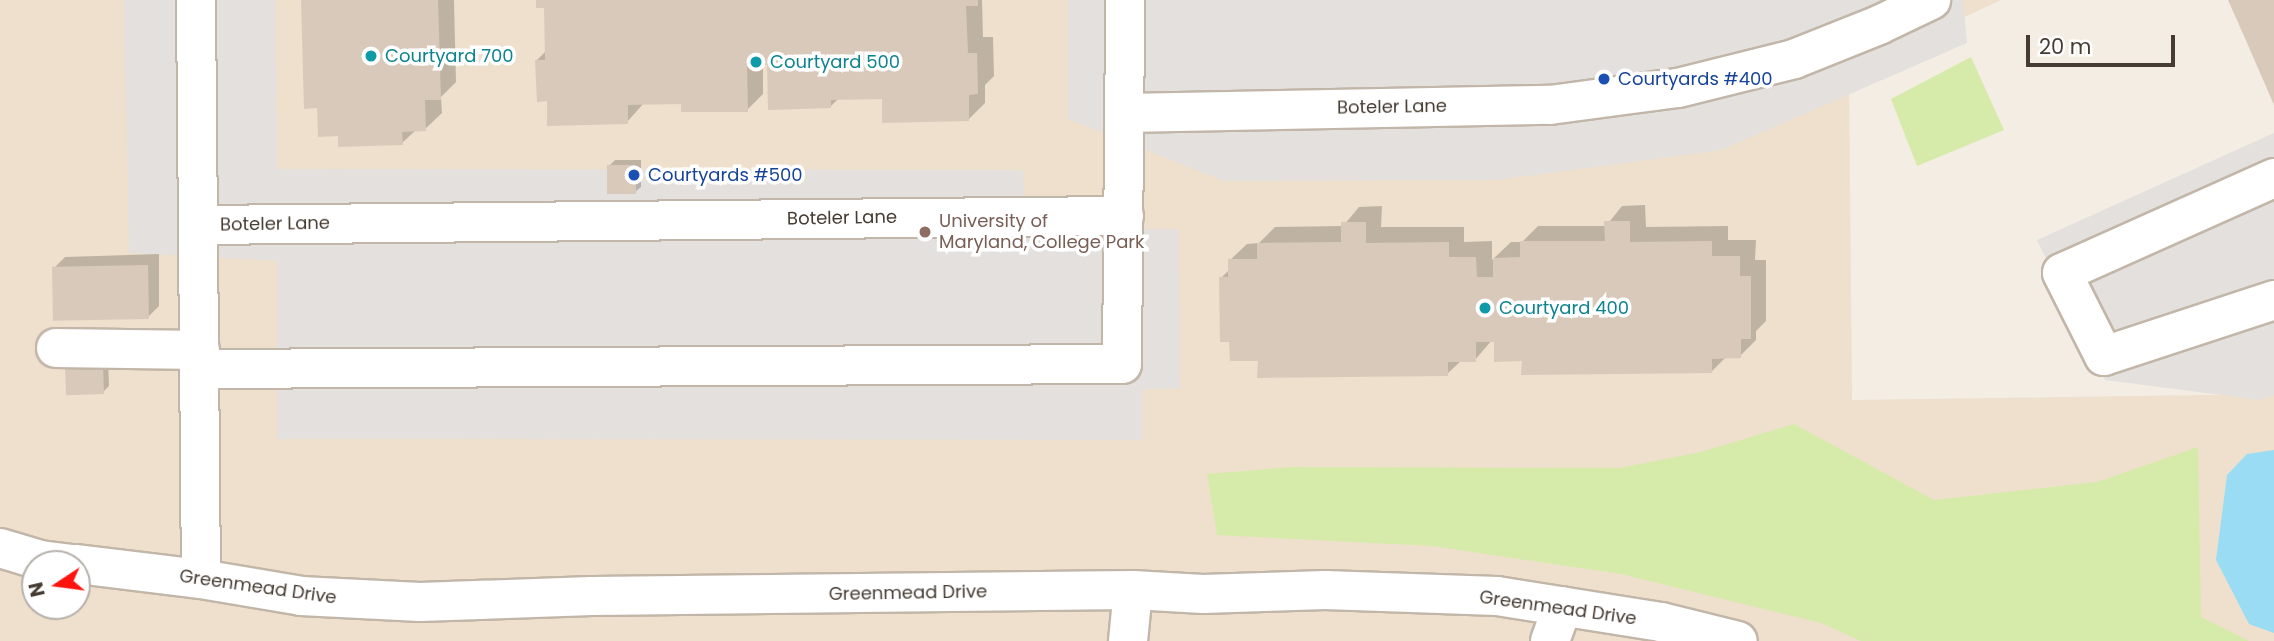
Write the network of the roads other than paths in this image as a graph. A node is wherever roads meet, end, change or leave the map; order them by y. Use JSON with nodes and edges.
{"nodes":[{"id":1,"x":196,"y":0,"type":"edge"},
{"id":2,"x":1125,"y":0,"type":"edge"},
{"id":3,"x":1931,"y":0,"type":"edge"},
{"id":4,"x":1126,"y":113,"type":"junction"},
{"id":5,"x":2274,"y":178,"type":"edge"},
{"id":6,"x":1124,"y":216,"type":"junction"},
{"id":7,"x":199,"y":225,"type":"junction"},
{"id":8,"x":2274,"y":300,"type":"edge"},
{"id":9,"x":56,"y":348,"type":"dead end"},
{"id":10,"x":200,"y":360,"type":"junction"},
{"id":11,"x":0,"y":548,"type":"edge"},
{"id":12,"x":21,"y":554,"type":"edge"},
{"id":13,"x":91,"y":566,"type":"edge"},
{"id":14,"x":201,"y":579,"type":"junction"},
{"id":15,"x":1133,"y":590,"type":"junction"},
{"id":16,"x":1563,"y":606,"type":"junction"},
{"id":17,"x":1128,"y":641,"type":"edge"},
{"id":18,"x":1550,"y":641,"type":"edge"},
{"id":19,"x":1738,"y":641,"type":"edge"}],
"edges":[{"from":1,"to":7,"type":"street"},
{"from":2,"to":4,"type":"street"},
{"from":3,"to":4,"type":"street","name":"Boteler Lane"},
{"from":4,"to":6,"type":"street"},
{"from":5,"to":8,"type":"street"},
{"from":6,"to":7,"type":"street","name":"Boteler Lane"},
{"from":6,"to":10,"type":"street"},
{"from":7,"to":10,"type":"street","name":"Boteler Lane"},
{"from":9,"to":10,"type":"street"},
{"from":10,"to":14,"type":"street","name":"Boteler Lane"},
{"from":11,"to":12,"type":"street","name":"Greenmead Drive"},
{"from":13,"to":14,"type":"street","name":"Greenmead Drive"},
{"from":14,"to":15,"type":"street","name":"Greenmead Drive"},
{"from":15,"to":16,"type":"street","name":"Greenmead Drive"},
{"from":15,"to":17,"type":"street"},
{"from":16,"to":18,"type":"street"},
{"from":16,"to":19,"type":"street","name":"Greenmead Drive"}]}
